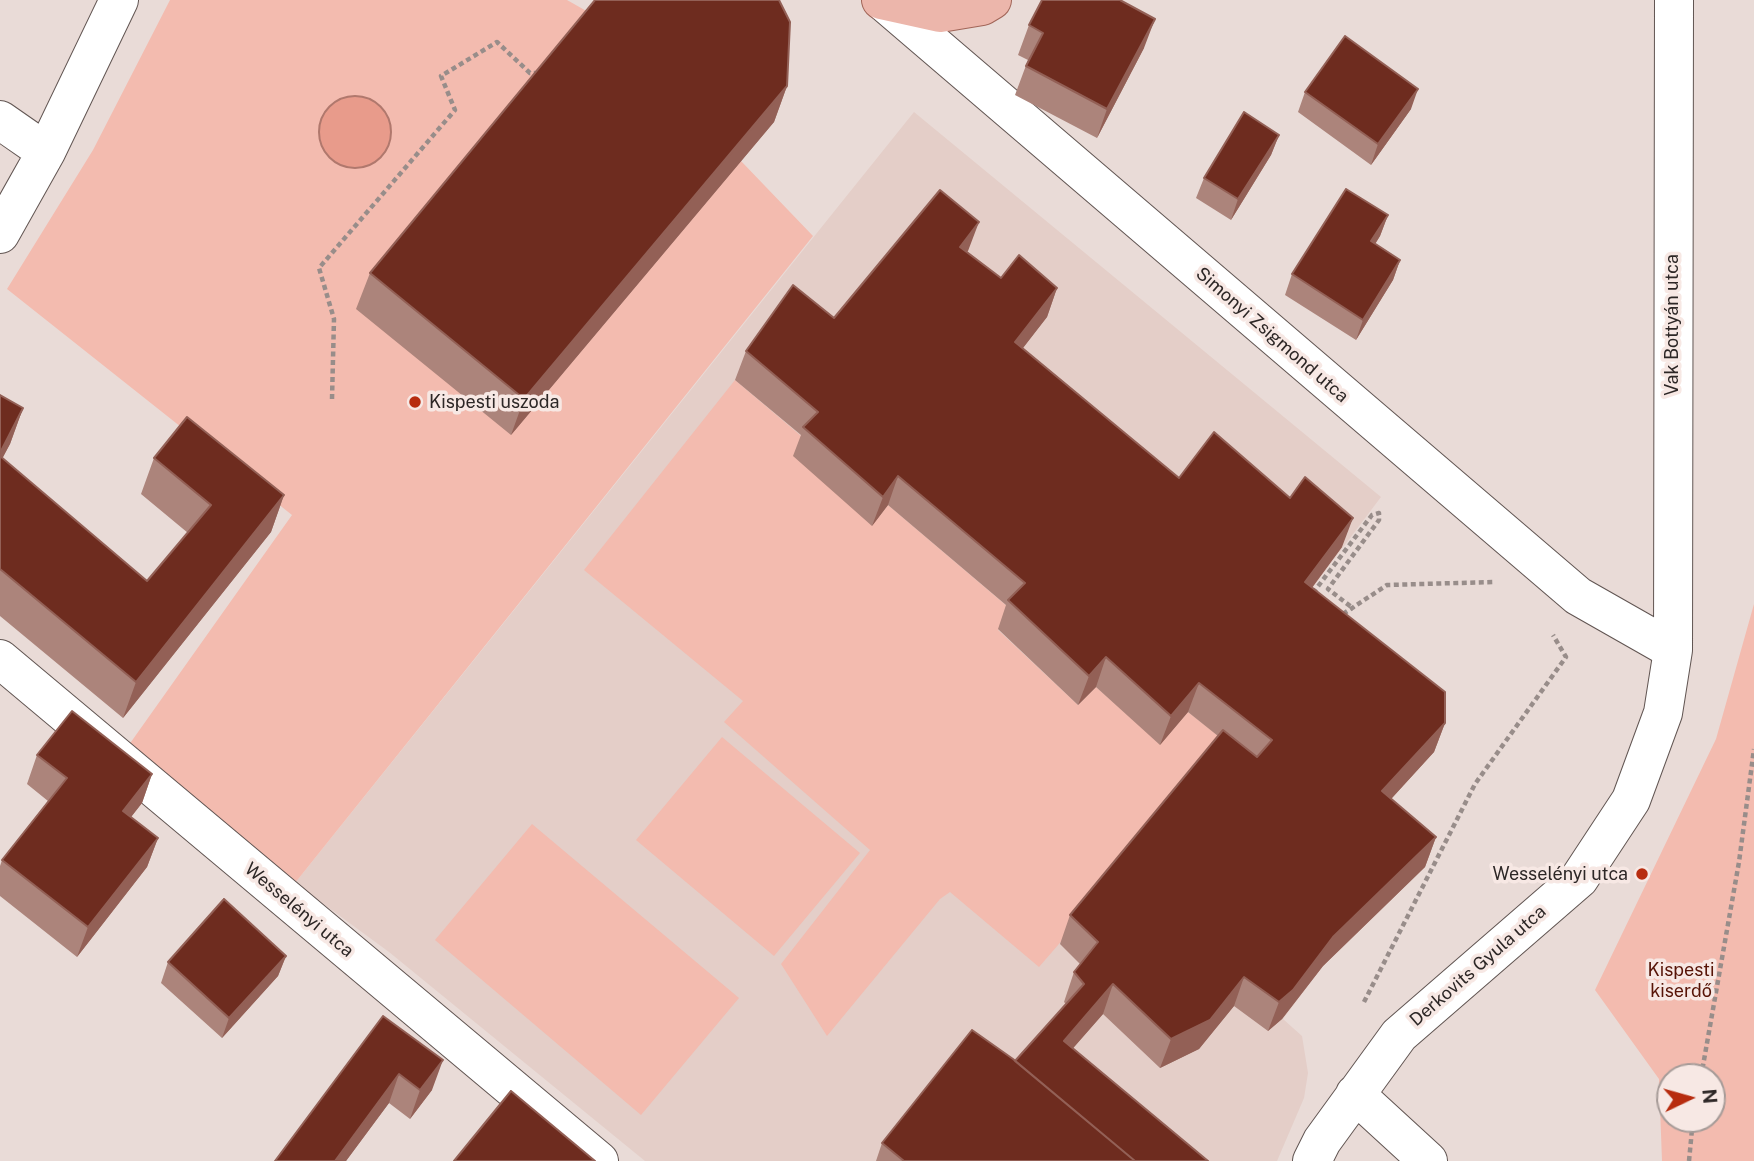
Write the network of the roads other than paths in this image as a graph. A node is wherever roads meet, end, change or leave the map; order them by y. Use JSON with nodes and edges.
{"nodes":[{"id":1,"x":119,"y":0,"type":"edge"},
{"id":2,"x":992,"y":0,"type":"edge"},
{"id":3,"x":1674,"y":0,"type":"edge"},
{"id":4,"x":883,"y":1,"type":"edge"},
{"id":5,"x":0,"y":120,"type":"edge"},
{"id":6,"x":46,"y":152,"type":"junction"},
{"id":7,"x":0,"y":234,"type":"edge"},
{"id":8,"x":1673,"y":650,"type":"junction"},
{"id":9,"x":0,"y":659,"type":"edge"},
{"id":10,"x":1355,"y":1094,"type":"junction"},
{"id":11,"x":599,"y":1161,"type":"edge"},
{"id":12,"x":1312,"y":1161,"type":"edge"},
{"id":13,"x":1428,"y":1161,"type":"edge"}],
"edges":[{"from":1,"to":6,"type":"street"},
{"from":2,"to":4,"type":"main road","name":"Simonyi Zsigmond utca"},
{"from":3,"to":8,"type":"street","name":"Vak Bottyán utca"},
{"from":4,"to":8,"type":"street","name":"Simonyi Zsigmond utca"},
{"from":5,"to":6,"type":"street"},
{"from":6,"to":7,"type":"street"},
{"from":8,"to":10,"type":"street","name":"Derkovits Gyula utca"},
{"from":9,"to":11,"type":"street","name":"Wesselényi utca"},
{"from":10,"to":12,"type":"street","name":"Derkovits Gyula utca"},
{"from":10,"to":13,"type":"street"}]}
